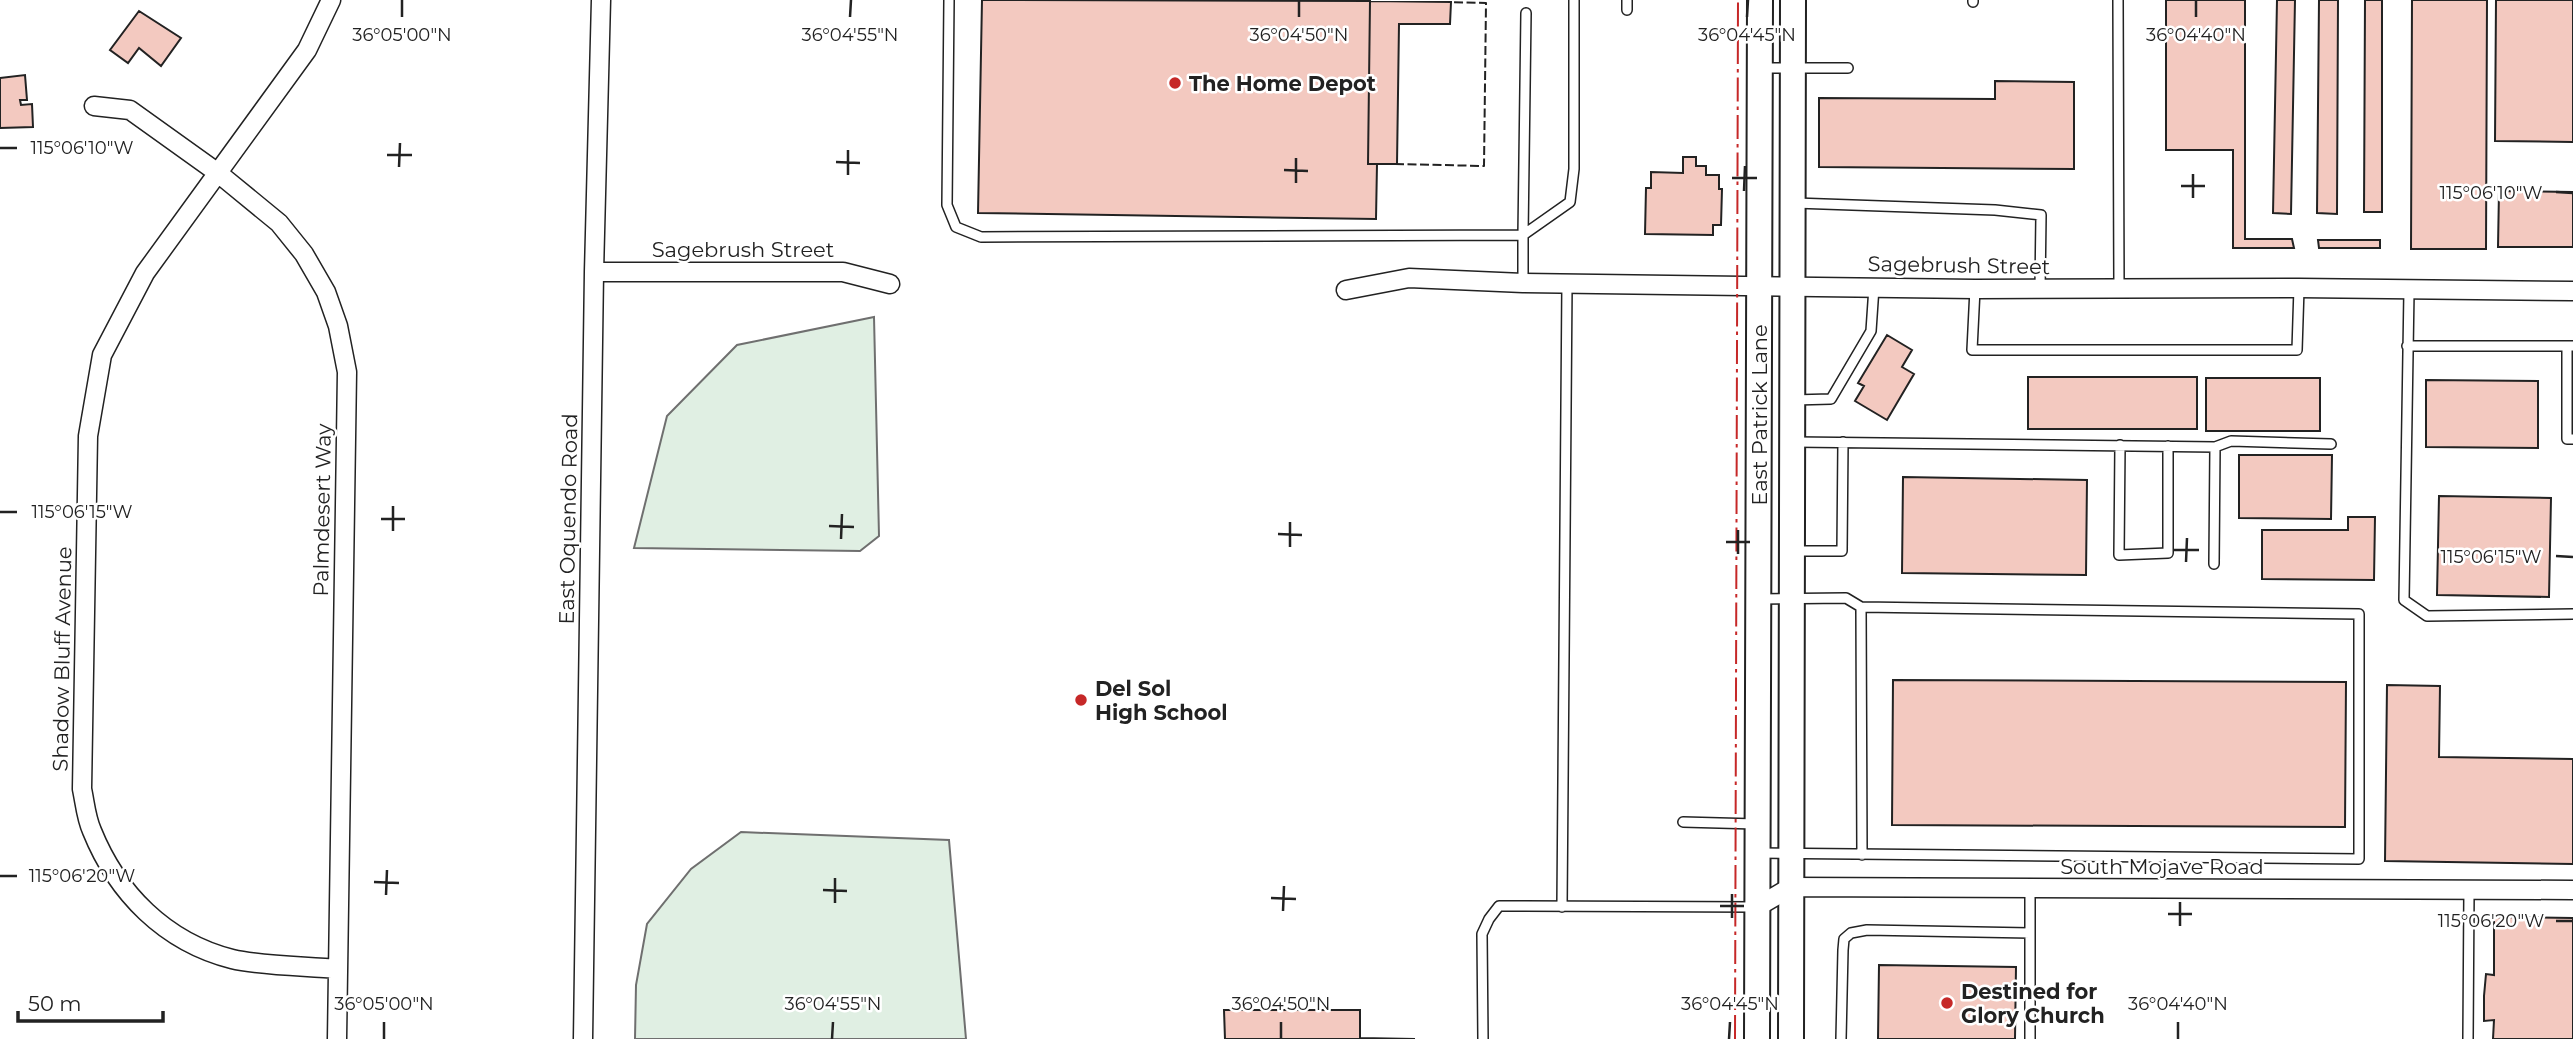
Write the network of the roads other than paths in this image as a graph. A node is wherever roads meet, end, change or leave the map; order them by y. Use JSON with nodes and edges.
{"nodes":[{"id":1,"x":331,"y":0,"type":"edge"},
{"id":2,"x":601,"y":0,"type":"edge"},
{"id":3,"x":949,"y":0,"type":"edge"},
{"id":4,"x":1574,"y":0,"type":"edge"},
{"id":5,"x":1760,"y":0,"type":"edge"},
{"id":6,"x":1793,"y":0,"type":"edge"},
{"id":7,"x":2118,"y":0,"type":"edge"},
{"id":8,"x":1526,"y":13,"type":"dead end"},
{"id":9,"x":1759,"y":68,"type":"junction"},
{"id":10,"x":1793,"y":68,"type":"junction"},
{"id":11,"x":1848,"y":68,"type":"dead end"},
{"id":12,"x":94,"y":106,"type":"dead end"},
{"id":13,"x":218,"y":173,"type":"junction"},
{"id":14,"x":1792,"y":203,"type":"junction"},
{"id":15,"x":1523,"y":235,"type":"junction"},
{"id":16,"x":594,"y":272,"type":"junction"},
{"id":17,"x":1567,"y":283,"type":"junction"},
{"id":18,"x":890,"y":284,"type":"dead end"},
{"id":19,"x":1523,"y":284,"type":"junction"},
{"id":20,"x":1759,"y":286,"type":"junction"},
{"id":21,"x":1791,"y":286,"type":"junction"},
{"id":22,"x":1875,"y":287,"type":"junction"},
{"id":23,"x":2300,"y":288,"type":"junction"},
{"id":24,"x":1975,"y":289,"type":"junction"},
{"id":25,"x":2119,"y":289,"type":"junction"},
{"id":26,"x":1346,"y":290,"type":"dead end"},
{"id":27,"x":2040,"y":290,"type":"junction"},
{"id":28,"x":2409,"y":291,"type":"junction"},
{"id":29,"x":2573,"y":291,"type":"edge"},
{"id":30,"x":2407,"y":346,"type":"junction"},
{"id":31,"x":2570,"y":346,"type":"edge"},
{"id":32,"x":1791,"y":400,"type":"junction"},
{"id":33,"x":2573,"y":439,"type":"edge"},
{"id":34,"x":1791,"y":442,"type":"junction"},
{"id":35,"x":1843,"y":442,"type":"junction"},
{"id":36,"x":2331,"y":444,"type":"dead end"},
{"id":37,"x":2120,"y":445,"type":"junction"},
{"id":38,"x":2168,"y":446,"type":"junction"},
{"id":39,"x":2215,"y":447,"type":"junction"},
{"id":40,"x":1791,"y":551,"type":"junction"},
{"id":41,"x":2214,"y":564,"type":"dead end"},
{"id":42,"x":1791,"y":598,"type":"junction"},
{"id":43,"x":1759,"y":599,"type":"junction"},
{"id":44,"x":1861,"y":607,"type":"junction"},
{"id":45,"x":2573,"y":614,"type":"edge"},
{"id":46,"x":1683,"y":822,"type":"dead end"},
{"id":47,"x":1758,"y":824,"type":"junction"},
{"id":48,"x":1758,"y":853,"type":"junction"},
{"id":49,"x":1791,"y":854,"type":"junction"},
{"id":50,"x":1862,"y":855,"type":"junction"},
{"id":51,"x":1791,"y":887,"type":"junction"},
{"id":52,"x":2030,"y":888,"type":"junction"},
{"id":53,"x":2469,"y":890,"type":"junction"},
{"id":54,"x":2573,"y":890,"type":"edge"},
{"id":55,"x":1562,"y":907,"type":"junction"},
{"id":56,"x":1757,"y":907,"type":"junction"},
{"id":57,"x":2030,"y":933,"type":"junction"},
{"id":58,"x":338,"y":969,"type":"junction"},
{"id":59,"x":337,"y":1039,"type":"edge"},
{"id":60,"x":583,"y":1039,"type":"edge"},
{"id":61,"x":1483,"y":1039,"type":"edge"},
{"id":62,"x":1757,"y":1039,"type":"edge"},
{"id":63,"x":1791,"y":1039,"type":"edge"},
{"id":64,"x":1841,"y":1039,"type":"edge"},
{"id":65,"x":2030,"y":1039,"type":"edge"},
{"id":66,"x":2468,"y":1039,"type":"edge"}],
"edges":[{"from":1,"to":13,"type":"street","name":"Shadow Bluff Avenue"},
{"from":2,"to":16,"type":"street","name":"East Oquendo Road"},
{"from":3,"to":15,"type":"lane"},
{"from":4,"to":15,"type":"lane"},
{"from":5,"to":9,"type":"main road","name":"East Patrick Lane"},
{"from":6,"to":10,"type":"main road","name":"East Patrick Lane"},
{"from":7,"to":25,"type":"lane"},
{"from":8,"to":15,"type":"lane"},
{"from":9,"to":10,"type":"lane"},
{"from":9,"to":20,"type":"main road","name":"East Patrick Lane"},
{"from":10,"to":11,"type":"lane"},
{"from":10,"to":14,"type":"main road","name":"East Patrick Lane"},
{"from":12,"to":13,"type":"street","name":"Palmdesert Way"},
{"from":13,"to":58,"type":"street","name":"Palmdesert Way"},
{"from":13,"to":58,"type":"street","name":"Shadow Bluff Avenue"},
{"from":14,"to":21,"type":"main road","name":"East Patrick Lane"},
{"from":14,"to":27,"type":"lane"},
{"from":15,"to":19,"type":"lane"},
{"from":16,"to":18,"type":"street","name":"Sagebrush Street"},
{"from":16,"to":60,"type":"street","name":"East Oquendo Road"},
{"from":17,"to":19,"type":"street","name":"Sagebrush Street"},
{"from":17,"to":20,"type":"street","name":"Sagebrush Street"},
{"from":17,"to":55,"type":"lane"},
{"from":19,"to":26,"type":"street","name":"Sagebrush Street"},
{"from":20,"to":21,"type":"street","name":"Sagebrush Street"},
{"from":20,"to":43,"type":"main road","name":"East Patrick Lane"},
{"from":21,"to":22,"type":"street","name":"Sagebrush Street"},
{"from":21,"to":32,"type":"main road","name":"East Patrick Lane"},
{"from":22,"to":24,"type":"street","name":"Sagebrush Street"},
{"from":22,"to":32,"type":"lane"},
{"from":23,"to":24,"type":"lane"},
{"from":23,"to":25,"type":"street","name":"Sagebrush Street"},
{"from":23,"to":28,"type":"street","name":"Sagebrush Street"},
{"from":24,"to":27,"type":"street","name":"Sagebrush Street"},
{"from":25,"to":27,"type":"street","name":"Sagebrush Street"},
{"from":28,"to":29,"type":"street","name":"Sagebrush Street"},
{"from":28,"to":30,"type":"lane"},
{"from":30,"to":31,"type":"lane"},
{"from":30,"to":45,"type":"lane"},
{"from":31,"to":33,"type":"lane"},
{"from":32,"to":34,"type":"main road","name":"East Patrick Lane"},
{"from":34,"to":35,"type":"lane"},
{"from":34,"to":40,"type":"main road","name":"East Patrick Lane"},
{"from":35,"to":37,"type":"lane"},
{"from":35,"to":40,"type":"lane"},
{"from":36,"to":39,"type":"lane"},
{"from":37,"to":38,"type":"lane"},
{"from":37,"to":38,"type":"lane"},
{"from":38,"to":39,"type":"lane"},
{"from":39,"to":41,"type":"lane"},
{"from":40,"to":42,"type":"main road","name":"East Patrick Lane"},
{"from":42,"to":43,"type":"lane"},
{"from":42,"to":44,"type":"lane"},
{"from":42,"to":49,"type":"main road","name":"East Patrick Lane"},
{"from":43,"to":47,"type":"main road","name":"East Patrick Lane"},
{"from":44,"to":50,"type":"lane"},
{"from":44,"to":50,"type":"lane"},
{"from":46,"to":47,"type":"lane"},
{"from":47,"to":48,"type":"main road","name":"East Patrick Lane"},
{"from":48,"to":49,"type":"lane"},
{"from":48,"to":56,"type":"main road","name":"East Patrick Lane"},
{"from":49,"to":50,"type":"lane"},
{"from":49,"to":51,"type":"main road","name":"East Patrick Lane"},
{"from":51,"to":52,"type":"street","name":"South Mojave Road"},
{"from":51,"to":56,"type":"street"},
{"from":51,"to":63,"type":"main road","name":"East Patrick Lane"},
{"from":52,"to":53,"type":"street","name":"South Mojave Road"},
{"from":52,"to":57,"type":"lane"},
{"from":53,"to":54,"type":"street","name":"South Mojave Road"},
{"from":53,"to":66,"type":"lane"},
{"from":55,"to":56,"type":"lane"},
{"from":55,"to":61,"type":"lane"},
{"from":56,"to":62,"type":"main road","name":"East Patrick Lane"},
{"from":57,"to":64,"type":"lane"},
{"from":57,"to":65,"type":"lane"},
{"from":58,"to":59,"type":"street","name":"Palmdesert Way"}]}
